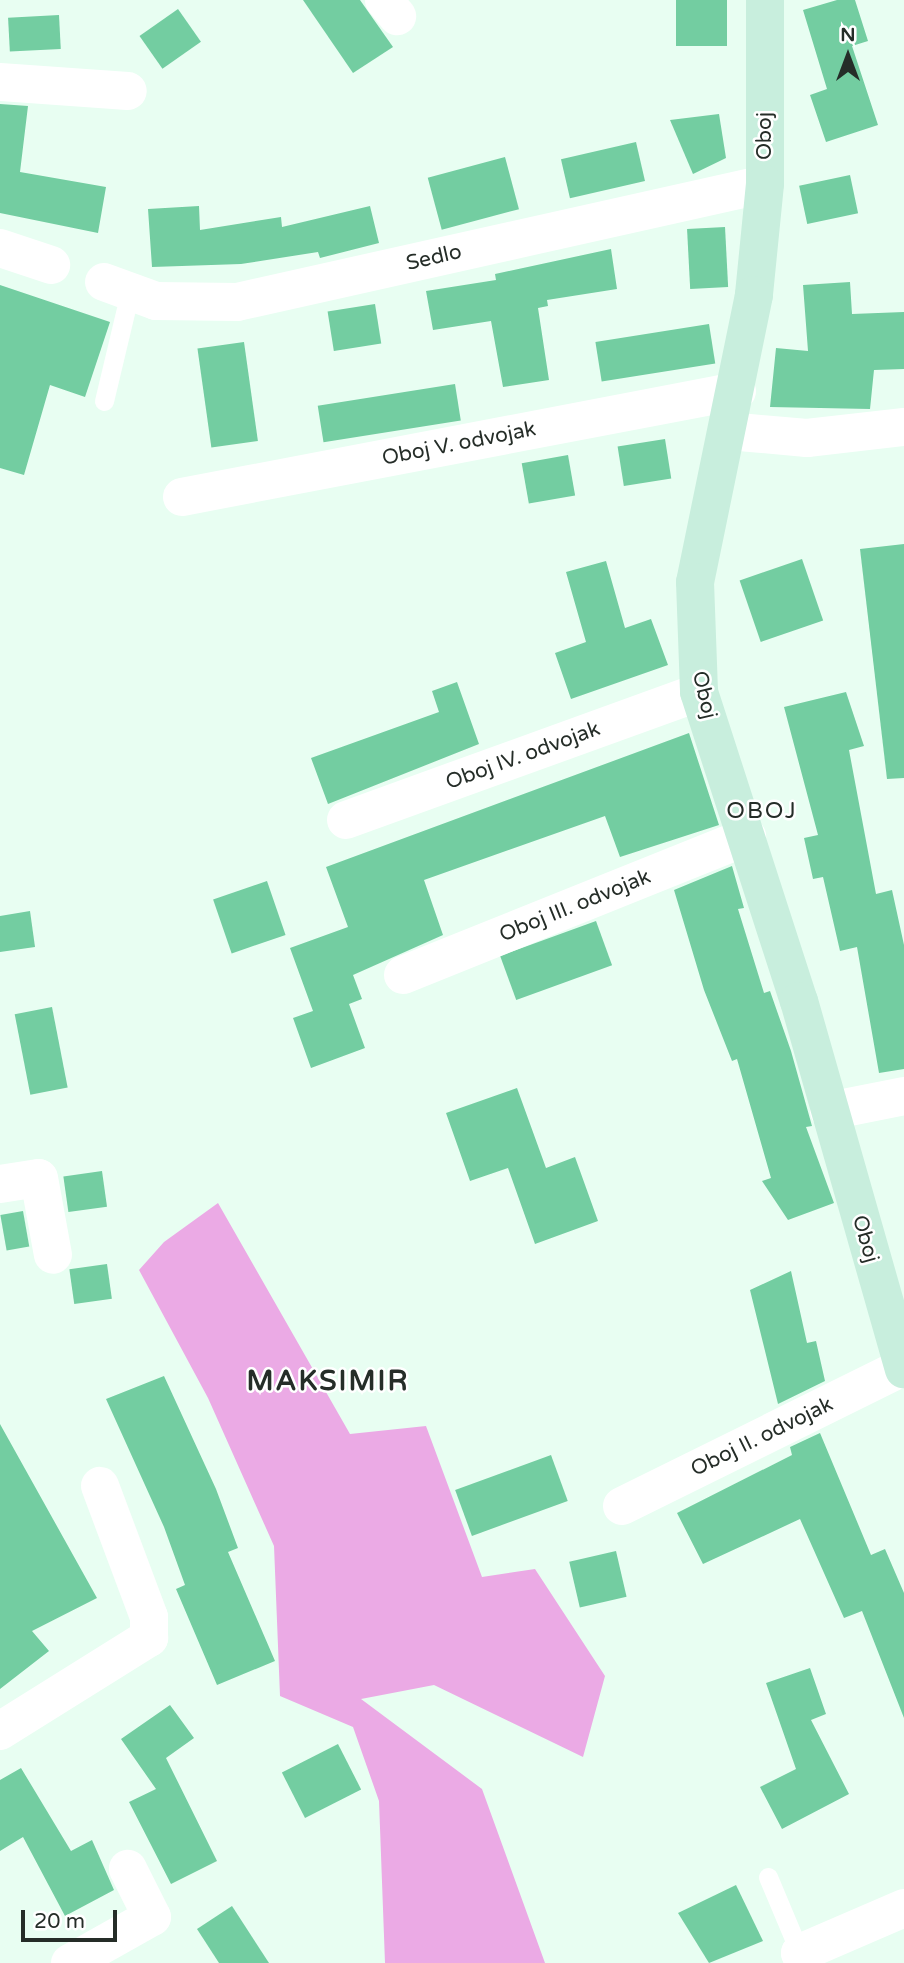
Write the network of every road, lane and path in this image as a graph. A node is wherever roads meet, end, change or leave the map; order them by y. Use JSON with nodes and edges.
{"nodes":[{"id":1,"x":765,"y":0,"type":"edge"},
{"id":2,"x":0,"y":82,"type":"edge"},
{"id":3,"x":128,"y":92,"type":"dead end"},
{"id":4,"x":765,"y":184,"type":"junction"},
{"id":5,"x":0,"y":248,"type":"edge"},
{"id":6,"x":51,"y":265,"type":"dead end"},
{"id":7,"x":117,"y":287,"type":"joint"},
{"id":8,"x":737,"y":391,"type":"junction"},
{"id":9,"x":104,"y":401,"type":"dead end"},
{"id":10,"x":904,"y":427,"type":"edge"},
{"id":11,"x":728,"y":431,"type":"junction"},
{"id":12,"x":182,"y":497,"type":"dead end"},
{"id":13,"x":699,"y":692,"type":"junction"},
{"id":14,"x":346,"y":820,"type":"dead end"},
{"id":15,"x":747,"y":837,"type":"junction"},
{"id":16,"x":403,"y":975,"type":"dead end"},
{"id":17,"x":904,"y":1096,"type":"edge"},
{"id":18,"x":829,"y":1111,"type":"junction"},
{"id":19,"x":0,"y":1184,"type":"edge"},
{"id":20,"x":53,"y":1255,"type":"dead end"},
{"id":21,"x":904,"y":1368,"type":"edge"},
{"id":22,"x":100,"y":1486,"type":"dead end"},
{"id":23,"x":622,"y":1506,"type":"dead end"},
{"id":24,"x":0,"y":1731,"type":"edge"},
{"id":25,"x":128,"y":1869,"type":"dead end"},
{"id":26,"x":768,"y":1877,"type":"dead end"},
{"id":27,"x":904,"y":1908,"type":"edge"},
{"id":28,"x":803,"y":1958,"type":"edge"},
{"id":29,"x":70,"y":1963,"type":"edge"}],
"edges":[{"from":1,"to":4,"type":"street","name":"Oboj"},
{"from":2,"to":3,"type":"street"},
{"from":4,"to":7,"type":"street","name":"Sedlo"},
{"from":4,"to":8,"type":"street","name":"Oboj"},
{"from":5,"to":6,"type":"street"},
{"from":7,"to":9,"type":"lane"},
{"from":8,"to":11,"type":"street","name":"Oboj"},
{"from":8,"to":12,"type":"street","name":"Oboj V. odvojak"},
{"from":10,"to":11,"type":"street"},
{"from":11,"to":13,"type":"street","name":"Oboj"},
{"from":13,"to":14,"type":"street","name":"Oboj IV. odvojak"},
{"from":13,"to":15,"type":"street","name":"Oboj"},
{"from":15,"to":16,"type":"street","name":"Oboj III. odvojak"},
{"from":15,"to":18,"type":"street","name":"Oboj"},
{"from":17,"to":18,"type":"street"},
{"from":18,"to":21,"type":"street","name":"Oboj"},
{"from":19,"to":20,"type":"street"},
{"from":21,"to":23,"type":"street","name":"Oboj II. odvojak"},
{"from":22,"to":24,"type":"street"},
{"from":25,"to":29,"type":"street"},
{"from":26,"to":28,"type":"lane"},
{"from":27,"to":28,"type":"street"}]}
